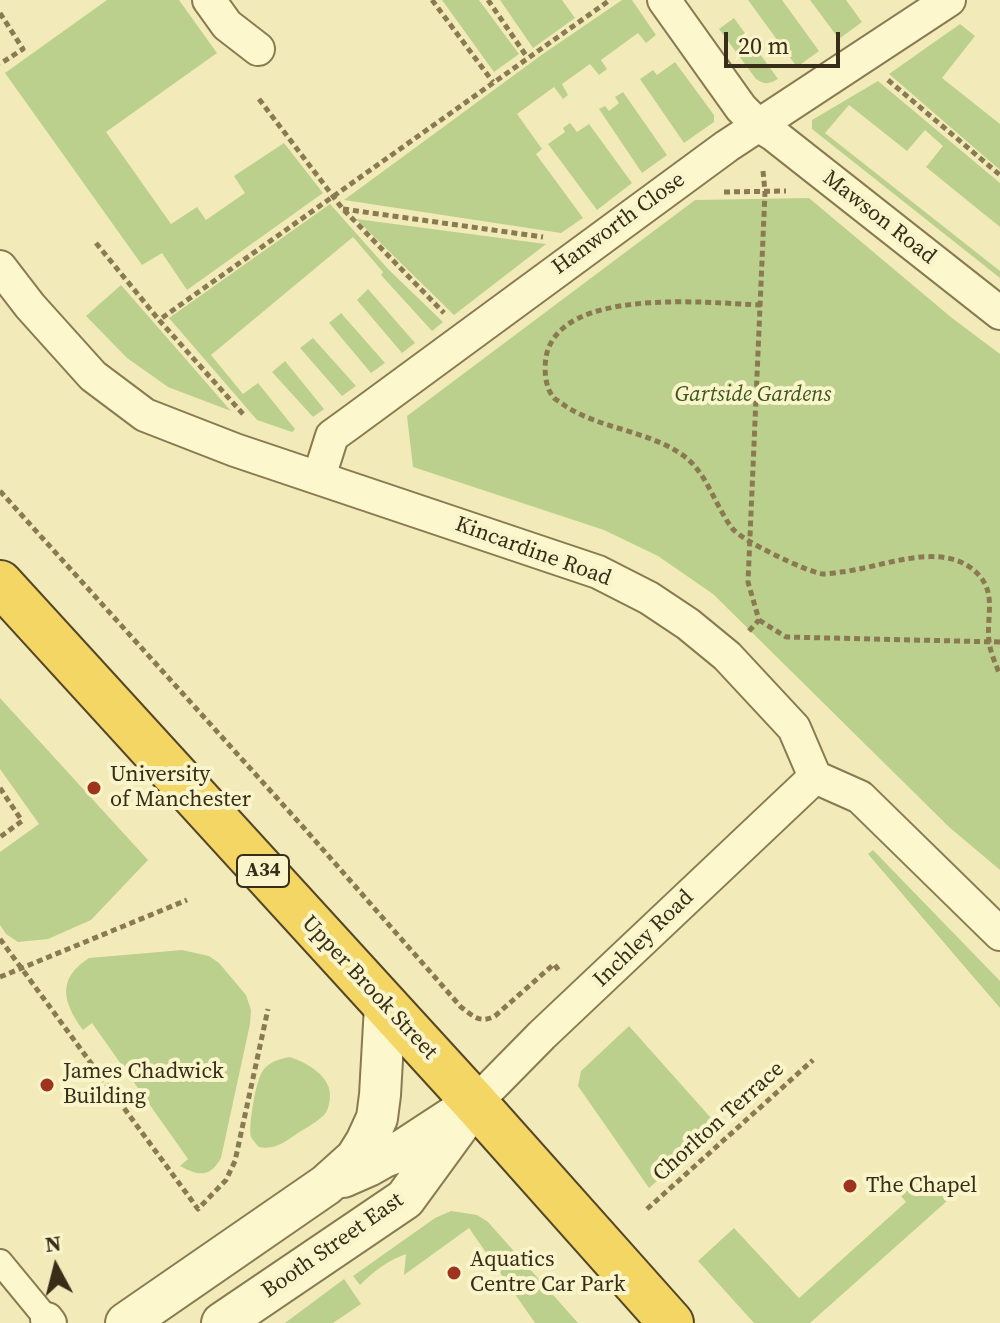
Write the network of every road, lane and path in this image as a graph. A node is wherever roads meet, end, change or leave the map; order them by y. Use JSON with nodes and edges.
{"nodes":[{"id":1,"x":209,"y":0,"type":"edge"},
{"id":2,"x":432,"y":0,"type":"edge"},
{"id":3,"x":488,"y":0,"type":"edge"},
{"id":4,"x":610,"y":0,"type":"edge"},
{"id":5,"x":664,"y":0,"type":"edge"},
{"id":6,"x":949,"y":0,"type":"edge"},
{"id":7,"x":0,"y":13,"type":"edge"},
{"id":8,"x":258,"y":49,"type":"dead end"},
{"id":9,"x":527,"y":57,"type":"junction"},
{"id":10,"x":0,"y":64,"type":"edge"},
{"id":11,"x":885,"y":78,"type":"dead end"},
{"id":12,"x":493,"y":82,"type":"junction"},
{"id":13,"x":259,"y":99,"type":"dead end"},
{"id":14,"x":758,"y":125,"type":"junction"},
{"id":15,"x":763,"y":167,"type":"dead end"},
{"id":16,"x":1000,"y":175,"type":"edge"},
{"id":17,"x":795,"y":191,"type":"dead end"},
{"id":18,"x":719,"y":192,"type":"dead end"},
{"id":19,"x":765,"y":192,"type":"junction"},
{"id":20,"x":332,"y":197,"type":"junction"},
{"id":21,"x":342,"y":208,"type":"junction"},
{"id":22,"x":548,"y":237,"type":"dead end"},
{"id":23,"x":96,"y":243,"type":"dead end"},
{"id":24,"x":0,"y":267,"type":"edge"},
{"id":25,"x":761,"y":305,"type":"junction"},
{"id":26,"x":1000,"y":313,"type":"edge"},
{"id":27,"x":159,"y":320,"type":"junction"},
{"id":28,"x":453,"y":322,"type":"dead end"},
{"id":29,"x":249,"y":422,"type":"dead end"},
{"id":30,"x":319,"y":477,"type":"junction"},
{"id":31,"x":0,"y":491,"type":"edge"},
{"id":32,"x":750,"y":540,"type":"junction"},
{"id":33,"x":0,"y":583,"type":"edge"},
{"id":34,"x":759,"y":620,"type":"junction"},
{"id":35,"x":989,"y":642,"type":"junction"},
{"id":36,"x":1000,"y":642,"type":"edge"},
{"id":37,"x":727,"y":656,"type":"junction"},
{"id":38,"x":1000,"y":675,"type":"edge"},
{"id":39,"x":815,"y":777,"type":"junction"},
{"id":40,"x":0,"y":788,"type":"edge"},
{"id":41,"x":0,"y":837,"type":"edge"},
{"id":42,"x":187,"y":900,"type":"dead end"},
{"id":43,"x":1000,"y":934,"type":"edge"},
{"id":44,"x":0,"y":939,"type":"edge"},
{"id":45,"x":554,"y":964,"type":"dead end"},
{"id":46,"x":21,"y":968,"type":"junction"},
{"id":47,"x":0,"y":977,"type":"edge"},
{"id":48,"x":385,"y":1006,"type":"junction"},
{"id":49,"x":268,"y":1009,"type":"dead end"},
{"id":50,"x":813,"y":1060,"type":"dead end"},
{"id":51,"x":475,"y":1103,"type":"junction"},
{"id":52,"x":326,"y":1185,"type":"junction"},
{"id":53,"x":647,"y":1209,"type":"dead end"},
{"id":54,"x":0,"y":1262,"type":"edge"},
{"id":55,"x":49,"y":1321,"type":"edge"},
{"id":56,"x":126,"y":1323,"type":"edge"},
{"id":57,"x":222,"y":1323,"type":"edge"},
{"id":58,"x":671,"y":1323,"type":"edge"}],
"edges":[{"from":1,"to":8,"type":"street"},
{"from":2,"to":12,"type":"path"},
{"from":3,"to":9,"type":"path"},
{"from":4,"to":9,"type":"path"},
{"from":5,"to":14,"type":"street","name":"Mawson Road"},
{"from":6,"to":14,"type":"street","name":"Hanworth Close"},
{"from":7,"to":10,"type":"path"},
{"from":9,"to":12,"type":"path"},
{"from":11,"to":16,"type":"path"},
{"from":12,"to":20,"type":"path"},
{"from":13,"to":20,"type":"path"},
{"from":14,"to":26,"type":"street","name":"Mawson Road"},
{"from":14,"to":30,"type":"street","name":"Hanworth Close"},
{"from":15,"to":19,"type":"path"},
{"from":17,"to":19,"type":"path"},
{"from":18,"to":19,"type":"path"},
{"from":19,"to":25,"type":"path"},
{"from":20,"to":21,"type":"path"},
{"from":20,"to":27,"type":"path"},
{"from":21,"to":22,"type":"path"},
{"from":21,"to":28,"type":"path"},
{"from":23,"to":27,"type":"path"},
{"from":24,"to":30,"type":"street","name":"Kincardine Road"},
{"from":25,"to":32,"type":"path"},
{"from":25,"to":32,"type":"path"},
{"from":27,"to":29,"type":"path"},
{"from":30,"to":37,"type":"street","name":"Kincardine Road"},
{"from":31,"to":45,"type":"path"},
{"from":32,"to":34,"type":"path"},
{"from":32,"to":35,"type":"path"},
{"from":33,"to":48,"type":"highway","name":"Upper Brook Street","number":"A34"},
{"from":34,"to":35,"type":"path"},
{"from":34,"to":37,"type":"path"},
{"from":35,"to":36,"type":"path"},
{"from":35,"to":38,"type":"path"},
{"from":37,"to":39,"type":"street","name":"Kincardine Road"},
{"from":39,"to":43,"type":"street"},
{"from":39,"to":51,"type":"street","name":"Inchley Road"},
{"from":40,"to":41,"type":"path"},
{"from":42,"to":46,"type":"path"},
{"from":44,"to":46,"type":"path"},
{"from":46,"to":47,"type":"path"},
{"from":46,"to":49,"type":"path"},
{"from":48,"to":51,"type":"highway","name":"Upper Brook Street","number":"A34"},
{"from":48,"to":52,"type":"street","name":"Booth Street East"},
{"from":50,"to":53,"type":"path","name":"Chorlton Terrace"},
{"from":51,"to":52,"type":"street","name":"Booth Street East"},
{"from":51,"to":57,"type":"street","name":"Booth Street East"},
{"from":51,"to":58,"type":"highway","name":"Upper Brook Street","number":"A34"},
{"from":52,"to":56,"type":"street","name":"Booth Street East"},
{"from":54,"to":55,"type":"street"}]}
